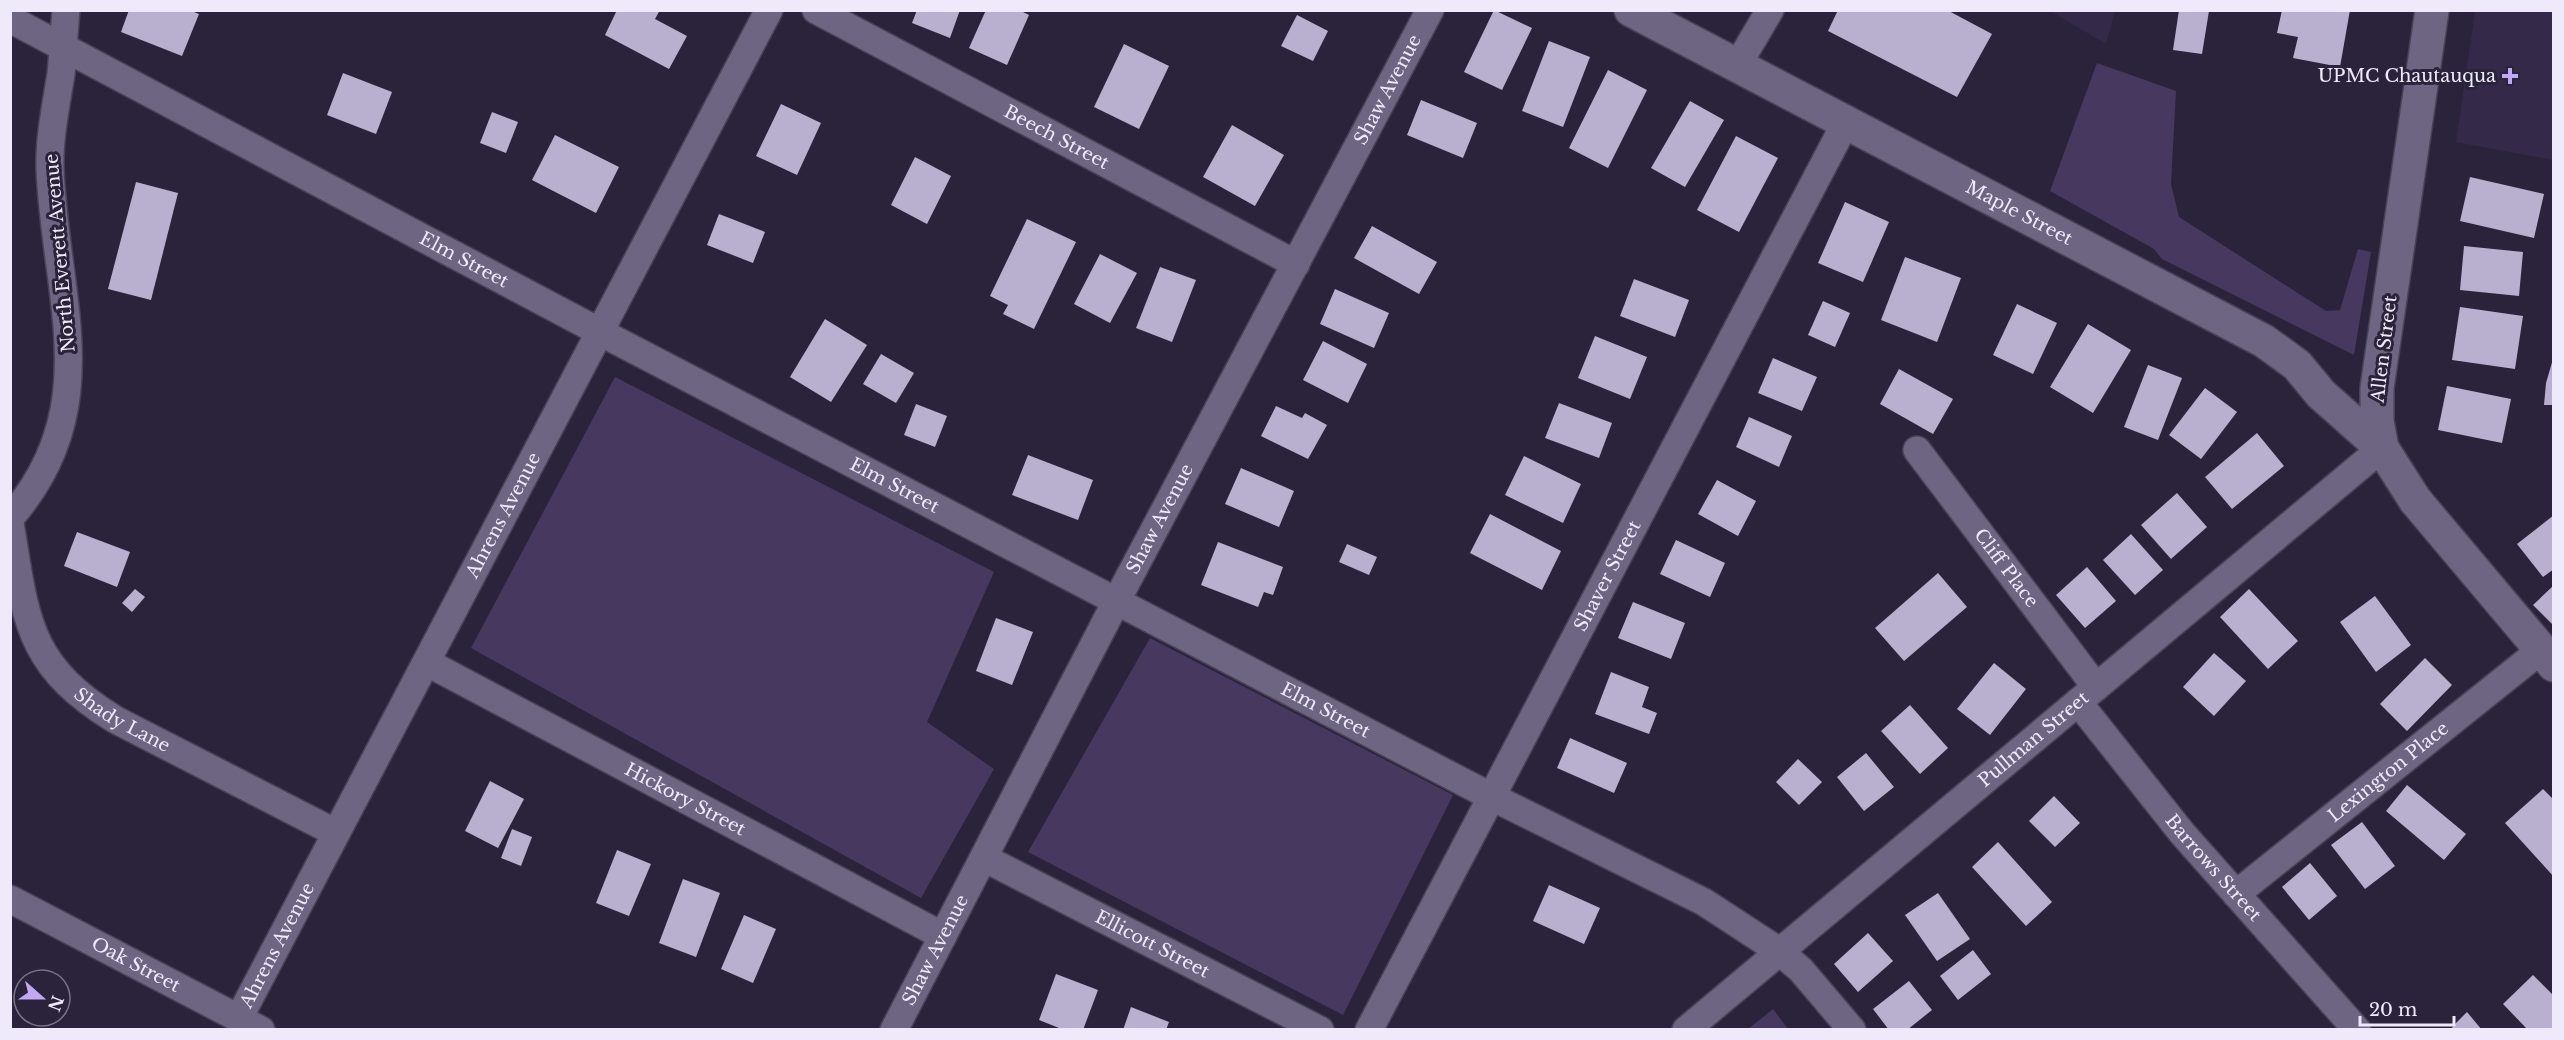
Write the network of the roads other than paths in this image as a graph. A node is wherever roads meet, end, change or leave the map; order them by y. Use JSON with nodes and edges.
{"nodes":[{"id":1,"x":66,"y":10,"type":"edge"},
{"id":2,"x":770,"y":10,"type":"edge"},
{"id":3,"x":816,"y":10,"type":"edge"},
{"id":4,"x":1430,"y":10,"type":"edge"},
{"id":5,"x":1631,"y":10,"type":"edge"},
{"id":6,"x":1770,"y":10,"type":"edge"},
{"id":7,"x":2432,"y":10,"type":"edge"},
{"id":8,"x":10,"y":19,"type":"edge"},
{"id":9,"x":62,"y":47,"type":"junction"},
{"id":10,"x":1737,"y":66,"type":"junction"},
{"id":11,"x":1846,"y":122,"type":"junction"},
{"id":12,"x":1296,"y":264,"type":"junction"},
{"id":13,"x":600,"y":332,"type":"junction"},
{"id":14,"x":2382,"y":448,"type":"junction"},
{"id":15,"x":1917,"y":450,"type":"dead end"},
{"id":16,"x":10,"y":518,"type":"edge"},
{"id":17,"x":10,"y":523,"type":"edge"},
{"id":18,"x":1117,"y":600,"type":"junction"},
{"id":19,"x":2547,"y":657,"type":"edge"},
{"id":20,"x":428,"y":663,"type":"junction"},
{"id":21,"x":2087,"y":694,"type":"junction"},
{"id":22,"x":1490,"y":796,"type":"junction"},
{"id":23,"x":336,"y":833,"type":"junction"},
{"id":24,"x":984,"y":858,"type":"junction"},
{"id":25,"x":2236,"y":894,"type":"junction"},
{"id":26,"x":10,"y":899,"type":"edge"},
{"id":27,"x":943,"y":936,"type":"junction"},
{"id":28,"x":1779,"y":951,"type":"junction"},
{"id":29,"x":250,"y":1024,"type":"edge"},
{"id":30,"x":894,"y":1029,"type":"edge"},
{"id":31,"x":1320,"y":1029,"type":"edge"},
{"id":32,"x":1369,"y":1029,"type":"edge"},
{"id":33,"x":1686,"y":1029,"type":"edge"},
{"id":34,"x":1852,"y":1029,"type":"edge"},
{"id":35,"x":2357,"y":1029,"type":"edge"}],
"edges":[{"from":1,"to":9,"type":"street","name":"North Everett Avenue"},
{"from":2,"to":13,"type":"street","name":"Ahrens Avenue"},
{"from":3,"to":12,"type":"street","name":"Beech Street"},
{"from":4,"to":12,"type":"street","name":"Shaw Avenue"},
{"from":5,"to":10,"type":"street","name":"Maple Street"},
{"from":6,"to":10,"type":"street"},
{"from":7,"to":14,"type":"street","name":"Allen Street"},
{"from":8,"to":9,"type":"street","name":"Elm Street"},
{"from":9,"to":13,"type":"street","name":"Elm Street"},
{"from":9,"to":16,"type":"street","name":"North Everett Avenue"},
{"from":10,"to":11,"type":"street","name":"Maple Street"},
{"from":11,"to":14,"type":"street","name":"Maple Street"},
{"from":11,"to":22,"type":"street","name":"Shaver Street"},
{"from":12,"to":18,"type":"street","name":"Shaw Avenue"},
{"from":13,"to":18,"type":"street","name":"Elm Street"},
{"from":13,"to":20,"type":"street","name":"Ahrens Avenue"},
{"from":14,"to":19,"type":"street","name":"Allen Street"},
{"from":14,"to":21,"type":"street","name":"Pullman Street"},
{"from":15,"to":21,"type":"street","name":"Cliff Place"},
{"from":17,"to":23,"type":"street","name":"Shady Lane"},
{"from":18,"to":22,"type":"street","name":"Elm Street"},
{"from":18,"to":24,"type":"street","name":"Shaw Avenue"},
{"from":19,"to":25,"type":"street","name":"Lexington Place"},
{"from":20,"to":23,"type":"street","name":"Ahrens Avenue"},
{"from":20,"to":27,"type":"street","name":"Hickory Street"},
{"from":21,"to":25,"type":"street","name":"Barrows Street"},
{"from":21,"to":28,"type":"street","name":"Pullman Street"},
{"from":22,"to":28,"type":"street","name":"Elm Street"},
{"from":22,"to":32,"type":"street","name":"Shaver Street"},
{"from":23,"to":29,"type":"street","name":"Ahrens Avenue"},
{"from":24,"to":27,"type":"street","name":"Shaw Avenue"},
{"from":24,"to":31,"type":"street","name":"Ellicott Street"},
{"from":25,"to":35,"type":"street","name":"Barrows Street"},
{"from":26,"to":29,"type":"street","name":"Oak Street"},
{"from":27,"to":30,"type":"street","name":"Shaw Avenue"},
{"from":28,"to":33,"type":"street","name":"Pullman Street"},
{"from":28,"to":34,"type":"street","name":"Elm Street"}]}
